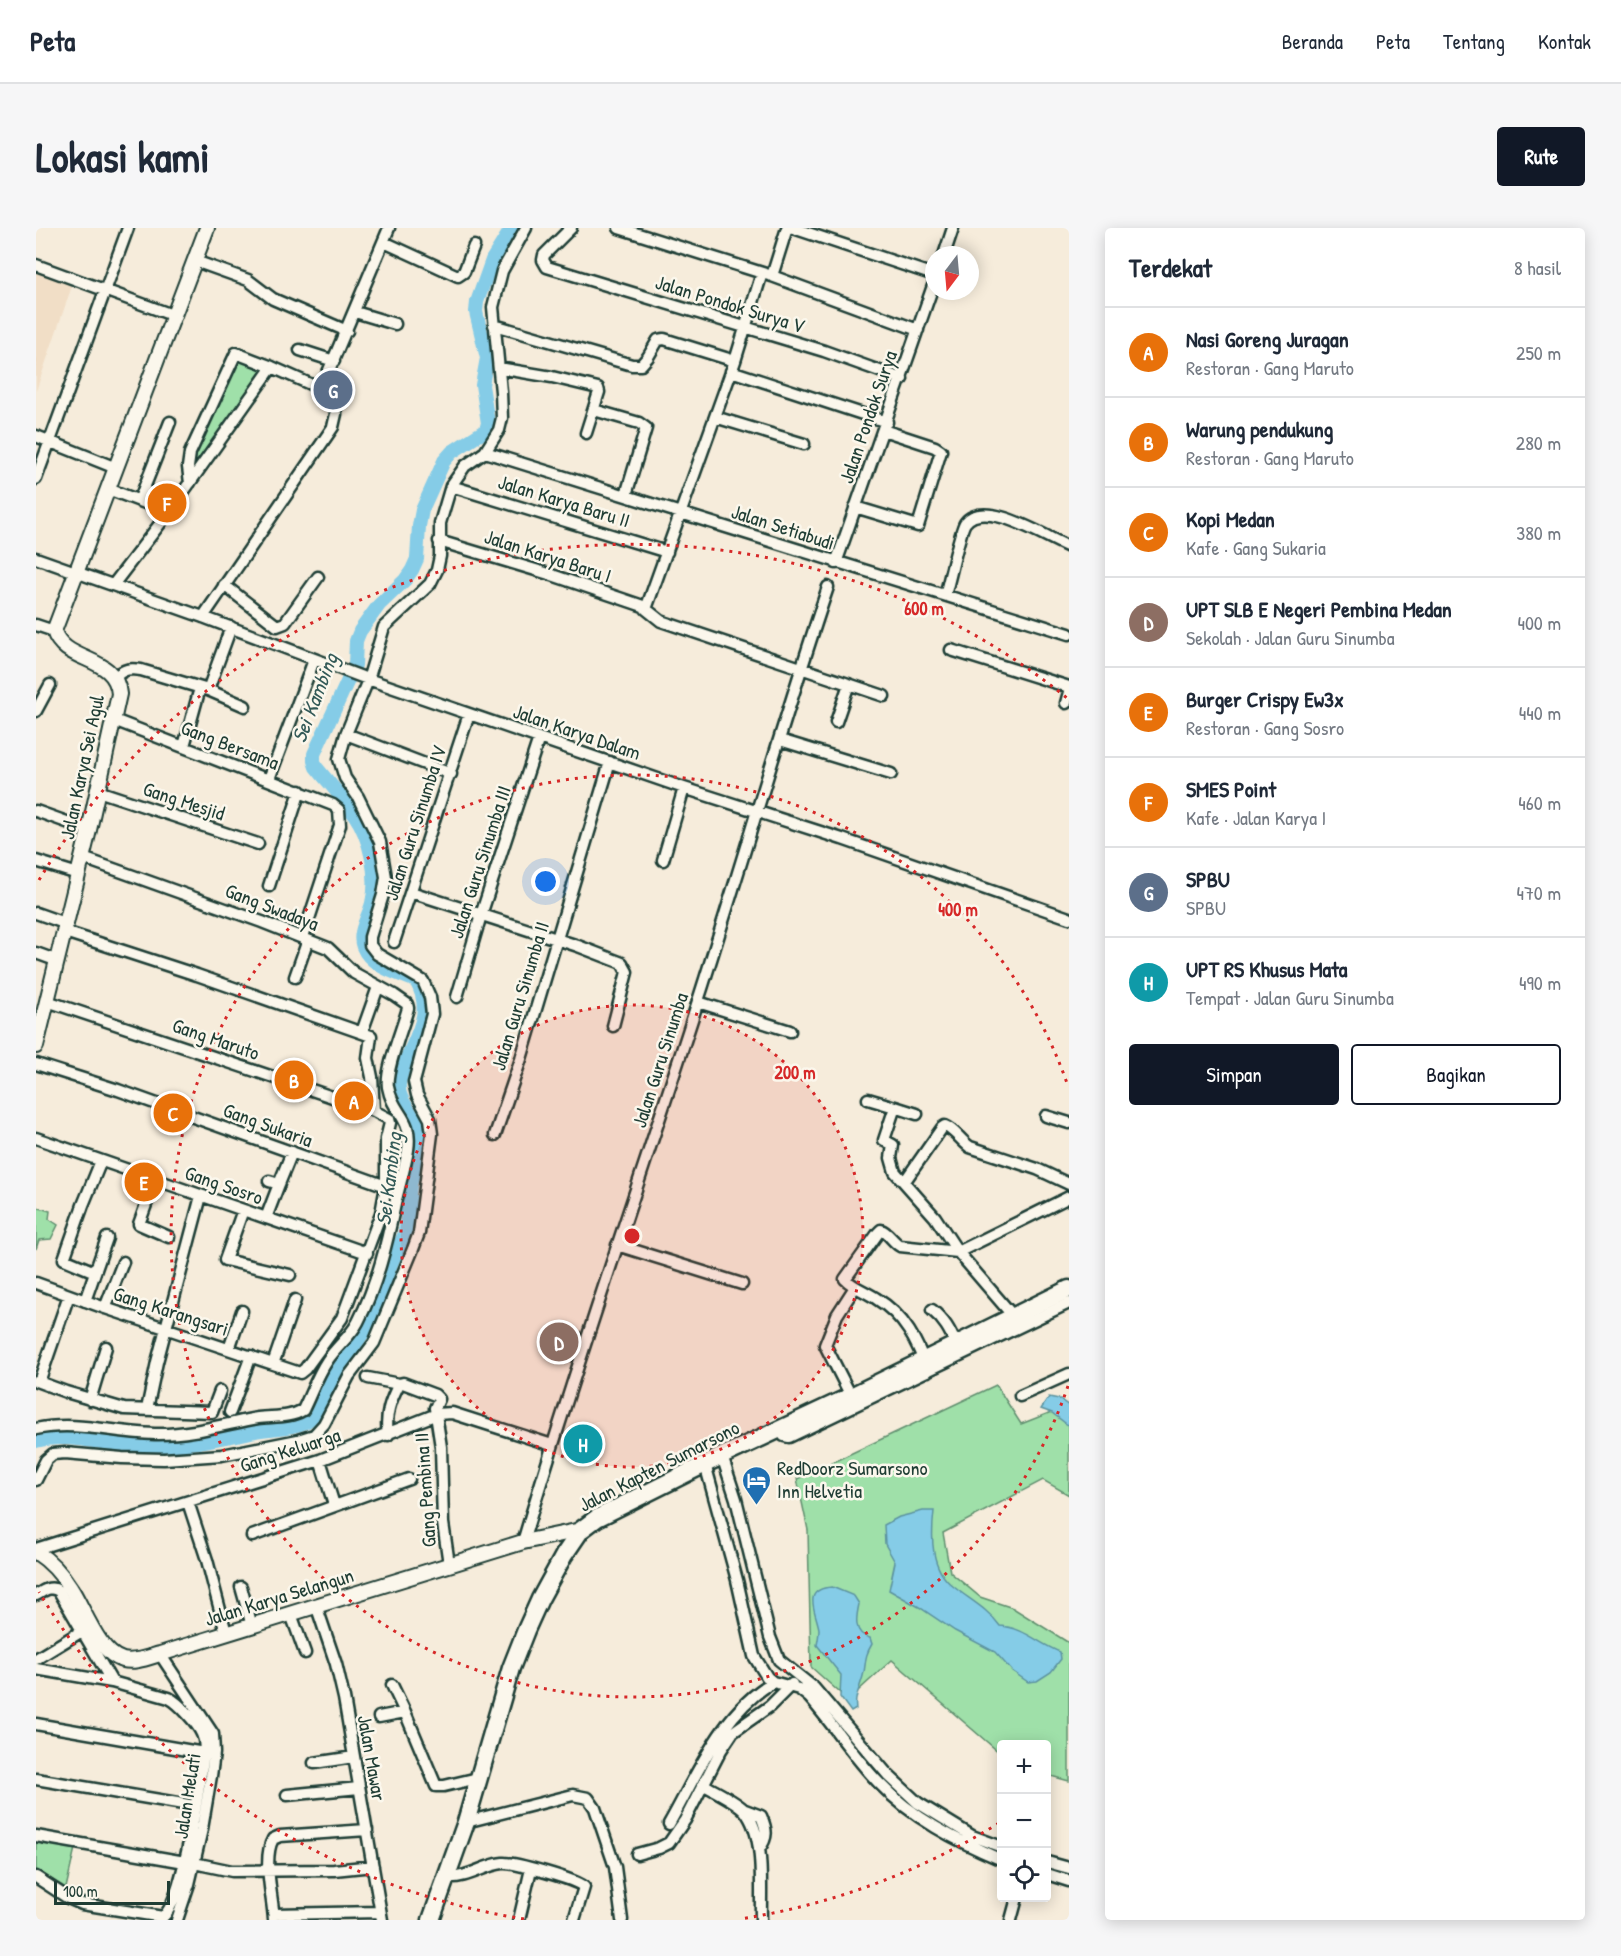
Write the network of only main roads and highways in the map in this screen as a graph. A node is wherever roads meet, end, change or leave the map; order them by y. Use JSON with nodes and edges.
{"nodes":[{"id":1,"x":207,"y":228,"type":"edge"},
{"id":2,"x":40,"y":1015,"type":"edge"},
{"id":3,"x":36,"y":1046,"type":"edge"},
{"id":4,"x":1069,"y":1289,"type":"edge"},
{"id":5,"x":581,"y":1530,"type":"junction"},
{"id":6,"x":36,"y":1551,"type":"edge"},
{"id":7,"x":431,"y":1920,"type":"edge"}],
"edges":[{"from":1,"to":2,"type":"main road","name":"Jalan Karya Sei Agul"},
{"from":2,"to":3,"type":"main road","name":"Jalan Karya Sei Agul"},
{"from":4,"to":5,"type":"highway","name":"Jalan Kapten Sumarsono"},
{"from":5,"to":6,"type":"main road","name":"Jalan Karya Selangun"},
{"from":5,"to":7,"type":"highway","name":"Jalan Kapten Sumarsono"}]}
